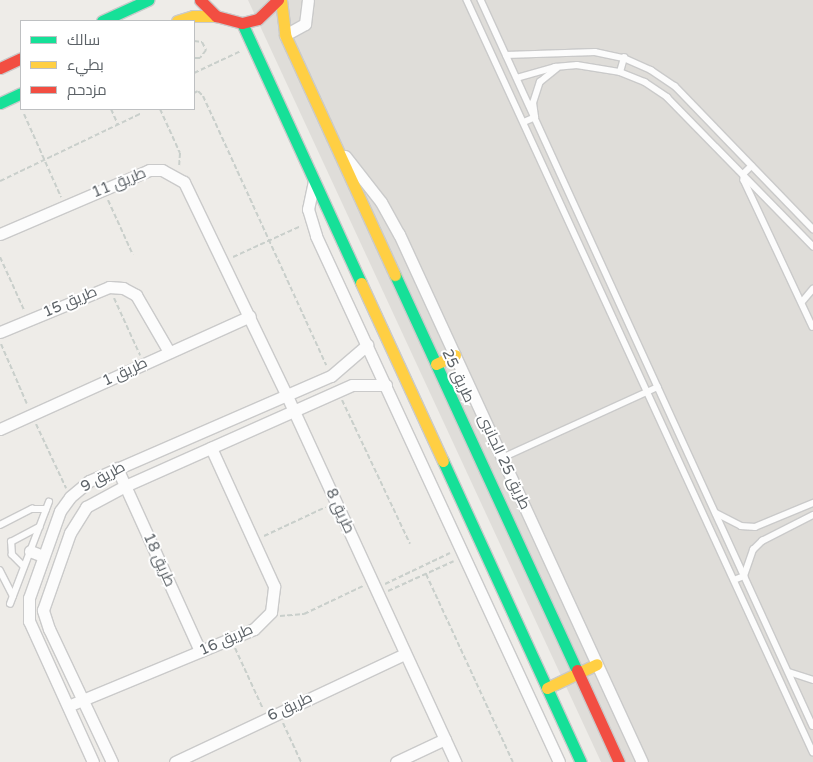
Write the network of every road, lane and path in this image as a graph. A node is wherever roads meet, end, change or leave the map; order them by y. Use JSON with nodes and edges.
{"nodes":[{"id":1,"x":148,"y":0,"type":"edge"},
{"id":2,"x":200,"y":0,"type":"edge"},
{"id":3,"x":280,"y":0,"type":"edge"},
{"id":4,"x":308,"y":0,"type":"edge"},
{"id":5,"x":467,"y":0,"type":"edge"},
{"id":6,"x":481,"y":0,"type":"edge"},
{"id":7,"x":216,"y":16,"type":"junction"},
{"id":8,"x":104,"y":20,"type":"edge"},
{"id":9,"x":181,"y":20,"type":"edge"},
{"id":10,"x":242,"y":23,"type":"junction"},
{"id":11,"x":285,"y":36,"type":"junction"},
{"id":12,"x":195,"y":41,"type":"edge"},
{"id":13,"x":252,"y":46,"type":"junction"},
{"id":14,"x":506,"y":55,"type":"junction"},
{"id":15,"x":20,"y":58,"type":"edge"},
{"id":16,"x":195,"y":58,"type":"edge"},
{"id":17,"x":624,"y":58,"type":"junction"},
{"id":18,"x":566,"y":66,"type":"junction"},
{"id":19,"x":0,"y":68,"type":"edge"},
{"id":20,"x":620,"y":72,"type":"junction"},
{"id":21,"x":195,"y":73,"type":"edge"},
{"id":22,"x":517,"y":78,"type":"junction"},
{"id":23,"x":195,"y":92,"type":"edge"},
{"id":24,"x":20,"y":94,"type":"edge"},
{"id":25,"x":0,"y":103,"type":"edge"},
{"id":26,"x":696,"y":107,"type":"junction"},
{"id":27,"x":111,"y":110,"type":"edge"},
{"id":28,"x":160,"y":110,"type":"edge"},
{"id":29,"x":142,"y":113,"type":"dead end"},
{"id":30,"x":24,"y":114,"type":"dead end"},
{"id":31,"x":686,"y":116,"type":"junction"},
{"id":32,"x":535,"y":117,"type":"junction"},
{"id":33,"x":524,"y":122,"type":"junction"},
{"id":34,"x":118,"y":124,"type":"junction"},
{"id":35,"x":335,"y":145,"type":"junction"},
{"id":36,"x":45,"y":162,"type":"junction"},
{"id":37,"x":752,"y":166,"type":"junction"},
{"id":38,"x":174,"y":174,"type":"junction"},
{"id":39,"x":744,"y":174,"type":"junction"},
{"id":40,"x":0,"y":181,"type":"edge"},
{"id":41,"x":314,"y":181,"type":"junction"},
{"id":42,"x":103,"y":189,"type":"junction"},
{"id":43,"x":65,"y":206,"type":"junction"},
{"id":44,"x":310,"y":221,"type":"junction"},
{"id":45,"x":812,"y":228,"type":"edge"},
{"id":46,"x":0,"y":234,"type":"edge"},
{"id":47,"x":588,"y":234,"type":"junction"},
{"id":48,"x":802,"y":234,"type":"junction"},
{"id":49,"x":269,"y":240,"type":"junction"},
{"id":50,"x":577,"y":240,"type":"junction"},
{"id":51,"x":813,"y":246,"type":"edge"},
{"id":52,"x":133,"y":255,"type":"dead end"},
{"id":53,"x":0,"y":257,"type":"edge"},
{"id":54,"x":224,"y":261,"type":"junction"},
{"id":55,"x":109,"y":287,"type":"junction"},
{"id":56,"x":813,"y":289,"type":"edge"},
{"id":57,"x":802,"y":302,"type":"junction"},
{"id":58,"x":624,"y":312,"type":"junction"},
{"id":59,"x":250,"y":316,"type":"junction"},
{"id":60,"x":613,"y":317,"type":"junction"},
{"id":61,"x":28,"y":320,"type":"junction"},
{"id":62,"x":813,"y":327,"type":"edge"},
{"id":63,"x":0,"y":332,"type":"edge"},
{"id":64,"x":367,"y":344,"type":"junction"},
{"id":65,"x":169,"y":352,"type":"junction"},
{"id":66,"x":455,"y":355,"type":"junction"},
{"id":67,"x":144,"y":363,"type":"junction"},
{"id":68,"x":436,"y":364,"type":"junction"},
{"id":69,"x":331,"y":376,"type":"junction"},
{"id":70,"x":386,"y":385,"type":"junction"},
{"id":71,"x":658,"y":386,"type":"junction"},
{"id":72,"x":338,"y":391,"type":"junction"},
{"id":73,"x":647,"y":392,"type":"junction"},
{"id":74,"x":287,"y":396,"type":"junction"},
{"id":75,"x":294,"y":411,"type":"junction"},
{"id":76,"x":0,"y":429,"type":"edge"},
{"id":77,"x":211,"y":448,"type":"junction"},
{"id":78,"x":502,"y":458,"type":"junction"},
{"id":79,"x":117,"y":468,"type":"junction"},
{"id":80,"x":125,"y":486,"type":"junction"},
{"id":81,"x":710,"y":500,"type":"junction"},
{"id":82,"x":49,"y":502,"type":"dead end"},
{"id":83,"x":336,"y":502,"type":"junction"},
{"id":84,"x":813,"y":503,"type":"edge"},
{"id":85,"x":699,"y":505,"type":"junction"},
{"id":86,"x":46,"y":509,"type":"junction"},
{"id":87,"x":716,"y":513,"type":"junction"},
{"id":88,"x":813,"y":515,"type":"edge"},
{"id":89,"x":0,"y":525,"type":"edge"},
{"id":90,"x":39,"y":527,"type":"junction"},
{"id":91,"x":253,"y":541,"type":"junction"},
{"id":92,"x":410,"y":544,"type":"dead end"},
{"id":93,"x":30,"y":551,"type":"junction"},
{"id":94,"x":463,"y":552,"type":"junction"},
{"id":95,"x":43,"y":556,"type":"junction"},
{"id":96,"x":24,"y":567,"type":"junction"},
{"id":97,"x":0,"y":570,"type":"edge"},
{"id":98,"x":426,"y":574,"type":"junction"},
{"id":99,"x":744,"y":576,"type":"junction"},
{"id":100,"x":734,"y":580,"type":"junction"},
{"id":101,"x":376,"y":589,"type":"junction"},
{"id":102,"x":13,"y":596,"type":"junction"},
{"id":103,"x":10,"y":604,"type":"dead end"},
{"id":104,"x":271,"y":612,"type":"junction"},
{"id":105,"x":231,"y":639,"type":"junction"},
{"id":106,"x":200,"y":652,"type":"junction"},
{"id":107,"x":779,"y":652,"type":"junction"},
{"id":108,"x":405,"y":654,"type":"junction"},
{"id":109,"x":769,"y":656,"type":"junction"},
{"id":110,"x":597,"y":664,"type":"junction"},
{"id":111,"x":789,"y":672,"type":"junction"},
{"id":112,"x":578,"y":673,"type":"junction"},
{"id":113,"x":813,"y":680,"type":"edge"},
{"id":114,"x":547,"y":688,"type":"junction"},
{"id":115,"x":83,"y":699,"type":"junction"},
{"id":116,"x":68,"y":706,"type":"junction"},
{"id":117,"x":278,"y":712,"type":"junction"},
{"id":118,"x":266,"y":718,"type":"junction"},
{"id":119,"x":813,"y":726,"type":"edge"},
{"id":120,"x":803,"y":731,"type":"junction"},
{"id":121,"x":445,"y":739,"type":"junction"},
{"id":122,"x":198,"y":751,"type":"junction"},
{"id":123,"x":813,"y":752,"type":"edge"},
{"id":124,"x":93,"y":762,"type":"edge"},
{"id":125,"x":112,"y":762,"type":"edge"},
{"id":126,"x":175,"y":762,"type":"edge"},
{"id":127,"x":203,"y":762,"type":"edge"},
{"id":128,"x":300,"y":762,"type":"edge"},
{"id":129,"x":396,"y":762,"type":"edge"},
{"id":130,"x":455,"y":762,"type":"edge"},
{"id":131,"x":513,"y":762,"type":"edge"},
{"id":132,"x":559,"y":762,"type":"edge"},
{"id":133,"x":581,"y":762,"type":"edge"},
{"id":134,"x":619,"y":762,"type":"edge"},
{"id":135,"x":642,"y":762,"type":"edge"}],
"edges":[{"from":1,"to":8,"type":"street"},
{"from":2,"to":7,"type":"street"},
{"from":3,"to":10,"type":"street"},
{"from":3,"to":11,"type":"street","name":"طريق 25"},
{"from":4,"to":11,"type":"street"},
{"from":5,"to":33,"type":"lane"},
{"from":6,"to":14,"type":"lane"},
{"from":7,"to":9,"type":"street"},
{"from":7,"to":10,"type":"street"},
{"from":10,"to":13,"type":"street"},
{"from":11,"to":35,"type":"street","name":"طريق 25"},
{"from":12,"to":16,"type":"path"},
{"from":13,"to":21,"type":"path"},
{"from":13,"to":41,"type":"street"},
{"from":14,"to":17,"type":"lane"},
{"from":14,"to":22,"type":"lane"},
{"from":15,"to":19,"type":"street"},
{"from":17,"to":20,"type":"lane"},
{"from":17,"to":26,"type":"lane"},
{"from":18,"to":20,"type":"lane"},
{"from":18,"to":22,"type":"lane"},
{"from":18,"to":32,"type":"lane"},
{"from":20,"to":31,"type":"lane"},
{"from":22,"to":32,"type":"lane"},
{"from":23,"to":49,"type":"path"},
{"from":24,"to":25,"type":"street"},
{"from":26,"to":31,"type":"lane"},
{"from":26,"to":37,"type":"lane"},
{"from":27,"to":34,"type":"path"},
{"from":28,"to":38,"type":"path"},
{"from":29,"to":34,"type":"path"},
{"from":30,"to":36,"type":"path"},
{"from":31,"to":39,"type":"lane"},
{"from":32,"to":33,"type":"lane"},
{"from":32,"to":47,"type":"lane"},
{"from":33,"to":50,"type":"lane"},
{"from":34,"to":36,"type":"path"},
{"from":35,"to":66,"type":"street","name":"طريق 25 الجانبى"},
{"from":35,"to":68,"type":"street","name":"طريق 25"},
{"from":36,"to":40,"type":"path"},
{"from":36,"to":43,"type":"path"},
{"from":37,"to":39,"type":"lane"},
{"from":37,"to":45,"type":"lane"},
{"from":38,"to":42,"type":"street","name":"طريق 11"},
{"from":38,"to":54,"type":"street"},
{"from":39,"to":48,"type":"lane"},
{"from":39,"to":57,"type":"lane"},
{"from":41,"to":44,"type":"street"},
{"from":41,"to":114,"type":"street"},
{"from":42,"to":43,"type":"street","name":"طريق 11"},
{"from":42,"to":52,"type":"path"},
{"from":43,"to":46,"type":"street","name":"طريق 11"},
{"from":44,"to":49,"type":"path"},
{"from":44,"to":64,"type":"street"},
{"from":45,"to":48,"type":"lane"},
{"from":47,"to":50,"type":"lane"},
{"from":47,"to":58,"type":"lane"},
{"from":48,"to":51,"type":"lane"},
{"from":49,"to":54,"type":"path"},
{"from":49,"to":69,"type":"path"},
{"from":50,"to":60,"type":"lane"},
{"from":53,"to":61,"type":"path"},
{"from":54,"to":59,"type":"street","name":"طريق 8"},
{"from":55,"to":61,"type":"street","name":"طريق 15"},
{"from":55,"to":65,"type":"street","name":"طريق 15"},
{"from":55,"to":67,"type":"path"},
{"from":56,"to":57,"type":"lane"},
{"from":57,"to":62,"type":"lane"},
{"from":58,"to":60,"type":"lane"},
{"from":58,"to":71,"type":"lane"},
{"from":59,"to":65,"type":"street","name":"طريق 1"},
{"from":59,"to":74,"type":"street","name":"طريق 8"},
{"from":60,"to":73,"type":"lane"},
{"from":61,"to":63,"type":"street","name":"طريق 15"},
{"from":64,"to":69,"type":"street","name":"طريق 9"},
{"from":64,"to":70,"type":"street"},
{"from":65,"to":67,"type":"street","name":"طريق 1"},
{"from":66,"to":68,"type":"street"},
{"from":66,"to":78,"type":"street","name":"طريق 25 الجانبى"},
{"from":67,"to":76,"type":"street","name":"طريق 1"},
{"from":68,"to":112,"type":"street","name":"طريق 25"},
{"from":69,"to":74,"type":"street","name":"طريق 9"},
{"from":70,"to":72,"type":"street","name":"طريق 9"},
{"from":70,"to":94,"type":"street"},
{"from":71,"to":73,"type":"lane"},
{"from":71,"to":81,"type":"lane"},
{"from":72,"to":75,"type":"street","name":"طريق 9"},
{"from":72,"to":92,"type":"path"},
{"from":73,"to":78,"type":"lane"},
{"from":73,"to":85,"type":"lane"},
{"from":74,"to":75,"type":"street","name":"طريق 8"},
{"from":74,"to":79,"type":"street","name":"طريق 9"},
{"from":75,"to":77,"type":"street","name":"طريق 9"},
{"from":75,"to":83,"type":"street","name":"طريق 8"},
{"from":77,"to":80,"type":"street","name":"طريق 9"},
{"from":77,"to":91,"type":"street"},
{"from":78,"to":110,"type":"street","name":"طريق 25 الجانبى"},
{"from":79,"to":80,"type":"street","name":"طريق 18"},
{"from":79,"to":95,"type":"street","name":"طريق 9"},
{"from":80,"to":106,"type":"street","name":"طريق 18"},
{"from":80,"to":115,"type":"street","name":"طريق 9"},
{"from":81,"to":85,"type":"lane"},
{"from":81,"to":87,"type":"lane"},
{"from":82,"to":86,"type":"lane"},
{"from":83,"to":91,"type":"path"},
{"from":83,"to":101,"type":"street","name":"طريق 8"},
{"from":84,"to":87,"type":"lane"},
{"from":85,"to":100,"type":"lane"},
{"from":86,"to":89,"type":"lane"},
{"from":86,"to":90,"type":"lane"},
{"from":87,"to":99,"type":"lane"},
{"from":88,"to":99,"type":"lane"},
{"from":90,"to":93,"type":"lane"},
{"from":90,"to":96,"type":"lane"},
{"from":91,"to":104,"type":"street"},
{"from":93,"to":95,"type":"street"},
{"from":93,"to":96,"type":"lane"},
{"from":94,"to":98,"type":"path"},
{"from":94,"to":101,"type":"path"},
{"from":94,"to":132,"type":"street"},
{"from":95,"to":116,"type":"street","name":"طريق 9"},
{"from":96,"to":102,"type":"lane"},
{"from":97,"to":102,"type":"lane"},
{"from":98,"to":101,"type":"path"},
{"from":98,"to":131,"type":"path"},
{"from":99,"to":100,"type":"lane"},
{"from":99,"to":107,"type":"lane"},
{"from":100,"to":109,"type":"lane"},
{"from":101,"to":104,"type":"path"},
{"from":101,"to":108,"type":"street","name":"طريق 8"},
{"from":102,"to":103,"type":"lane"},
{"from":104,"to":105,"type":"street","name":"طريق 16"},
{"from":105,"to":106,"type":"street","name":"طريق 16"},
{"from":105,"to":118,"type":"path"},
{"from":106,"to":115,"type":"street","name":"طريق 16"},
{"from":107,"to":109,"type":"lane"},
{"from":107,"to":111,"type":"lane"},
{"from":108,"to":117,"type":"street","name":"طريق 6"},
{"from":108,"to":121,"type":"street","name":"طريق 8"},
{"from":109,"to":120,"type":"lane"},
{"from":110,"to":112,"type":"street"},
{"from":110,"to":135,"type":"street","name":"طريق 25 الجانبى"},
{"from":111,"to":113,"type":"lane"},
{"from":111,"to":119,"type":"lane"},
{"from":112,"to":114,"type":"street"},
{"from":112,"to":134,"type":"street","name":"طريق 25"},
{"from":114,"to":133,"type":"street"},
{"from":115,"to":116,"type":"street","name":"طريق 16"},
{"from":115,"to":125,"type":"street","name":"طريق 9"},
{"from":116,"to":124,"type":"street","name":"طريق 9"},
{"from":117,"to":118,"type":"street","name":"طريق 6"},
{"from":117,"to":128,"type":"path"},
{"from":118,"to":122,"type":"street","name":"طريق 6"},
{"from":119,"to":120,"type":"lane"},
{"from":120,"to":123,"type":"lane"},
{"from":121,"to":129,"type":"street"},
{"from":121,"to":130,"type":"street","name":"طريق 8"},
{"from":122,"to":126,"type":"street","name":"طريق 6"},
{"from":122,"to":127,"type":"street"}]}
